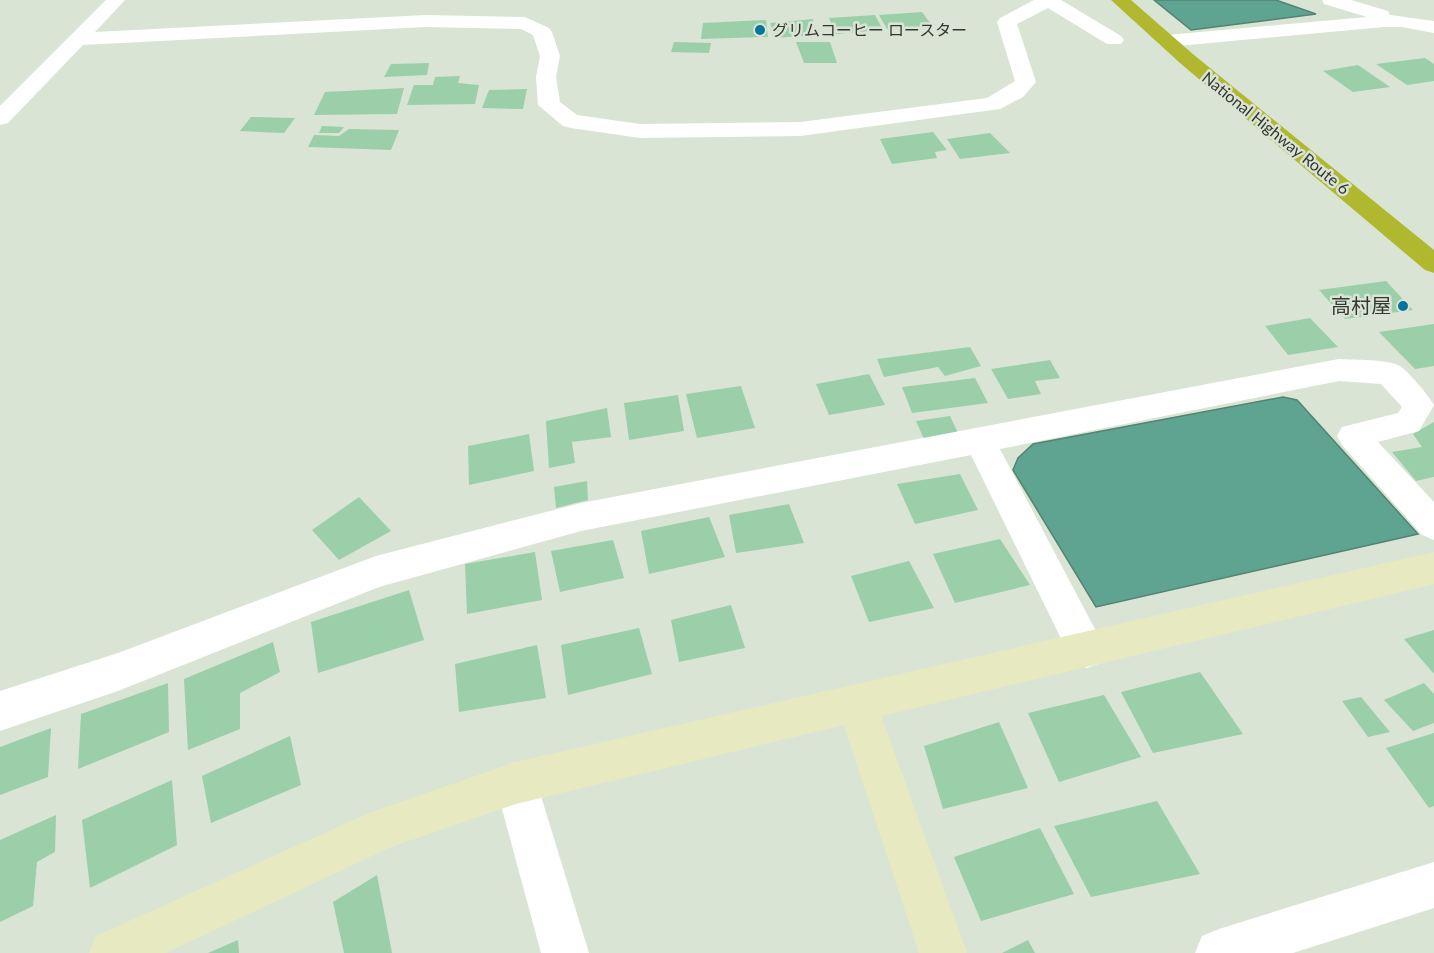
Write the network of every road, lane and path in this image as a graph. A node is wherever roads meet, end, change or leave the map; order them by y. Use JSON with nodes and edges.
{"nodes":[{"id":1,"x":116,"y":0,"type":"edge"},
{"id":2,"x":1048,"y":0,"type":"edge"},
{"id":3,"x":1119,"y":0,"type":"edge"},
{"id":4,"x":1331,"y":0,"type":"edge"},
{"id":5,"x":1402,"y":21,"type":"junction"},
{"id":6,"x":1434,"y":27,"type":"edge"},
{"id":7,"x":79,"y":39,"type":"junction"},
{"id":8,"x":1114,"y":40,"type":"dead end"},
{"id":9,"x":1167,"y":41,"type":"junction"},
{"id":10,"x":0,"y":118,"type":"edge"},
{"id":11,"x":1434,"y":264,"type":"edge"},
{"id":12,"x":980,"y":441,"type":"junction"},
{"id":13,"x":1434,"y":525,"type":"edge"},
{"id":14,"x":1434,"y":568,"type":"edge"},
{"id":15,"x":1087,"y":650,"type":"junction"},
{"id":16,"x":857,"y":705,"type":"junction"},
{"id":17,"x":0,"y":711,"type":"edge"},
{"id":18,"x":516,"y":783,"type":"junction"},
{"id":19,"x":1434,"y":885,"type":"edge"},
{"id":20,"x":113,"y":953,"type":"edge"},
{"id":21,"x":565,"y":953,"type":"edge"},
{"id":22,"x":943,"y":953,"type":"edge"},
{"id":23,"x":1219,"y":953,"type":"edge"}],
"edges":[{"from":1,"to":7,"type":"street"},
{"from":2,"to":7,"type":"street"},
{"from":2,"to":8,"type":"street"},
{"from":3,"to":9,"type":"highway","name":"National Highway Route 6"},
{"from":4,"to":5,"type":"street"},
{"from":5,"to":6,"type":"street"},
{"from":5,"to":9,"type":"street"},
{"from":7,"to":10,"type":"street"},
{"from":9,"to":11,"type":"highway","name":"National Highway Route 6"},
{"from":12,"to":13,"type":"street"},
{"from":12,"to":15,"type":"street"},
{"from":12,"to":17,"type":"street"},
{"from":14,"to":15,"type":"street"},
{"from":15,"to":16,"type":"street"},
{"from":16,"to":18,"type":"street"},
{"from":16,"to":22,"type":"street"},
{"from":18,"to":20,"type":"street"},
{"from":18,"to":21,"type":"street"},
{"from":19,"to":23,"type":"street"}]}
